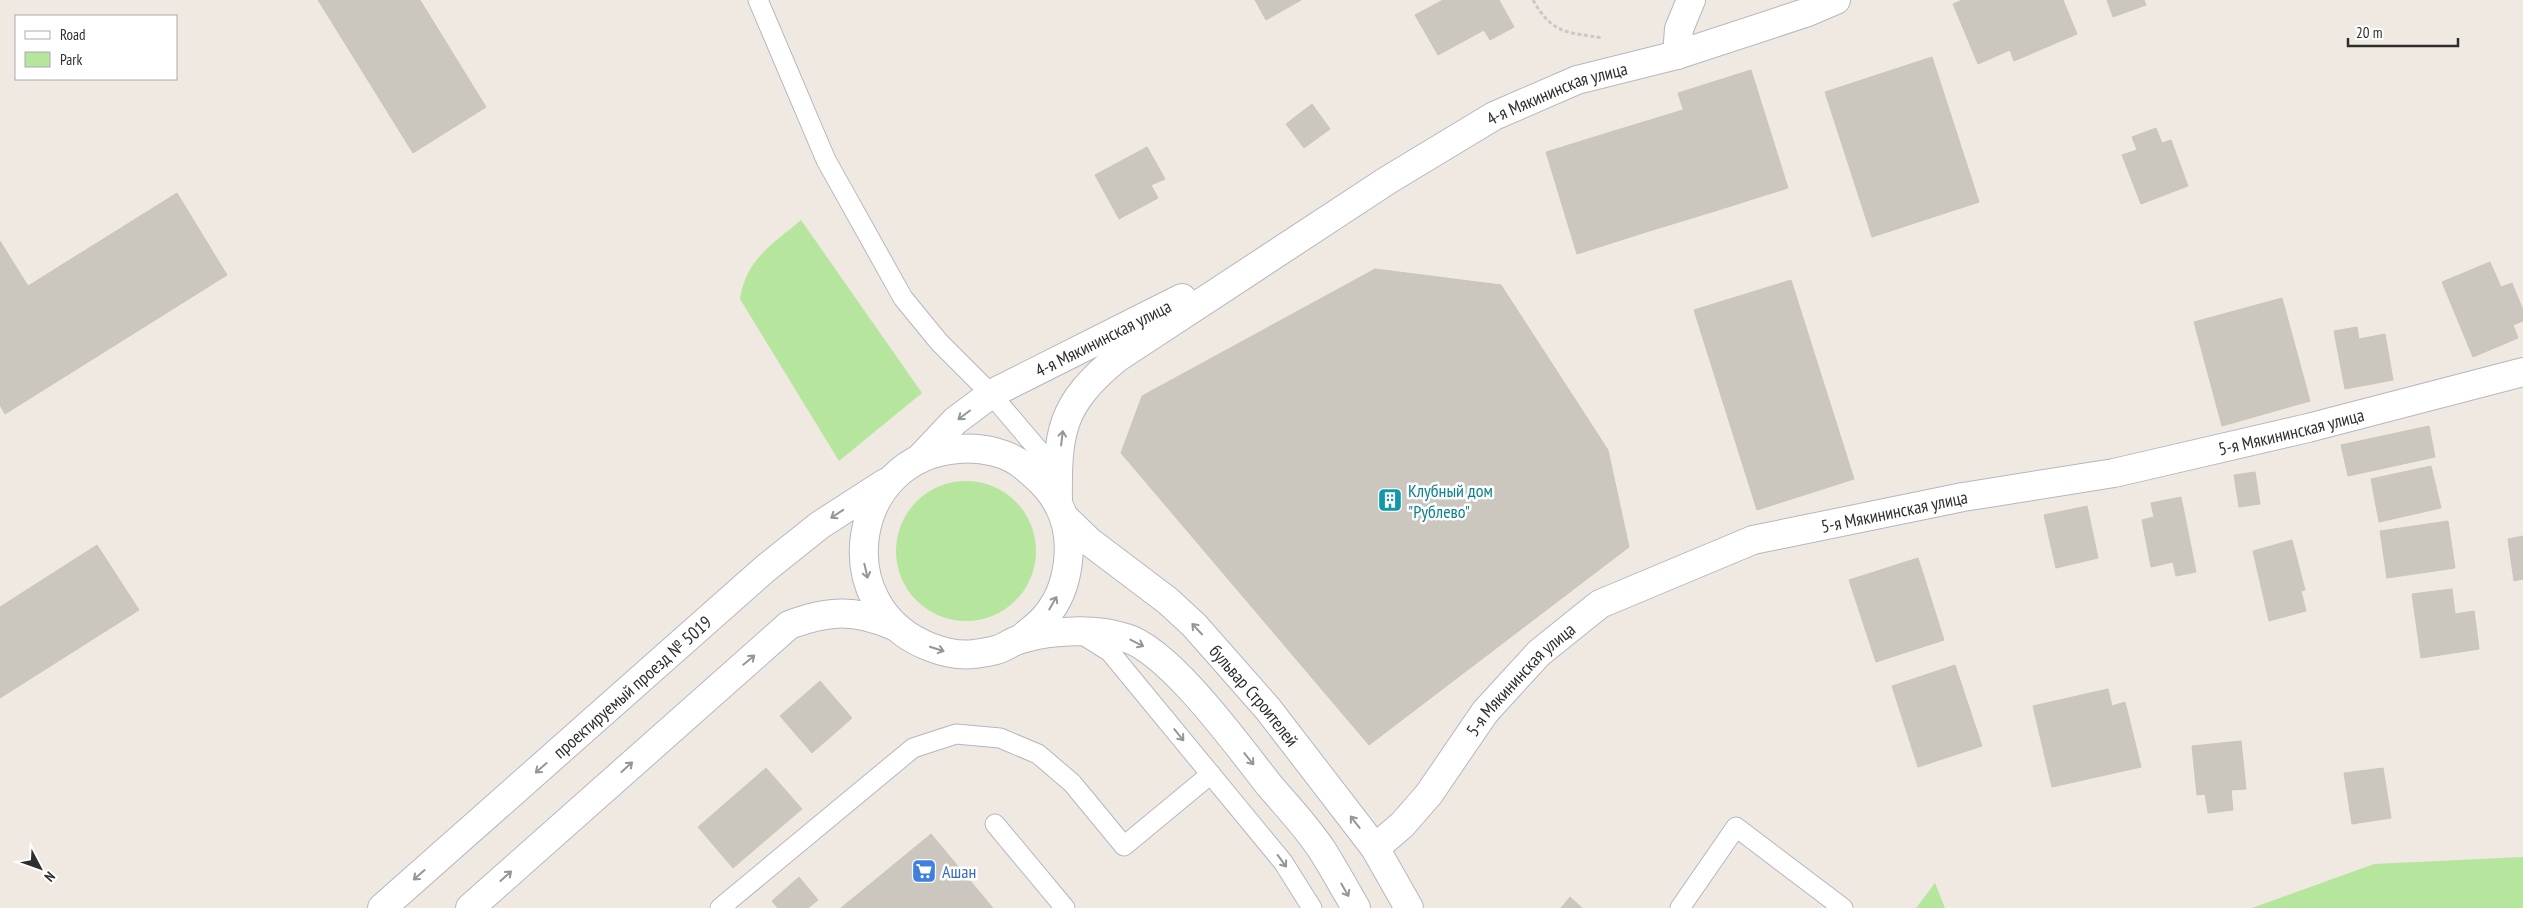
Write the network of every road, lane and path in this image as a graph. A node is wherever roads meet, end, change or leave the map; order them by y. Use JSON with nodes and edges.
{"nodes":[{"id":1,"x":758,"y":0,"type":"edge"},
{"id":2,"x":1534,"y":0,"type":"edge"},
{"id":3,"x":1691,"y":0,"type":"edge"},
{"id":4,"x":1836,"y":0,"type":"edge"},
{"id":5,"x":1677,"y":55,"type":"junction"},
{"id":6,"x":1642,"y":64,"type":"junction"},
{"id":7,"x":1301,"y":238,"type":"junction"},
{"id":8,"x":2523,"y":372,"type":"edge"},
{"id":9,"x":991,"y":394,"type":"junction"},
{"id":10,"x":918,"y":459,"type":"junction"},
{"id":11,"x":1058,"y":473,"type":"junction"},
{"id":12,"x":892,"y":478,"type":"junction"},
{"id":13,"x":1061,"y":511,"type":"junction"},
{"id":14,"x":894,"y":626,"type":"junction"},
{"id":15,"x":1075,"y":630,"type":"junction"},
{"id":16,"x":1021,"y":639,"type":"junction"},
{"id":17,"x":1211,"y":774,"type":"junction"},
{"id":18,"x":995,"y":824,"type":"dead end"},
{"id":19,"x":1375,"y":848,"type":"junction"},
{"id":20,"x":382,"y":908,"type":"edge"},
{"id":21,"x":470,"y":908,"type":"edge"},
{"id":22,"x":720,"y":908,"type":"edge"},
{"id":23,"x":1065,"y":908,"type":"edge"},
{"id":24,"x":1312,"y":908,"type":"edge"},
{"id":25,"x":1356,"y":908,"type":"edge"},
{"id":26,"x":1409,"y":908,"type":"edge"},
{"id":27,"x":1680,"y":908,"type":"edge"},
{"id":28,"x":1843,"y":908,"type":"edge"}],
"edges":[{"from":1,"to":9,"type":"lane"},
{"from":2,"to":6,"type":"path"},
{"from":3,"to":5,"type":"street"},
{"from":4,"to":5,"type":"street","name":"4-я Мякининская улица"},
{"from":5,"to":6,"type":"street","name":"4-я Мякининская улица"},
{"from":6,"to":7,"type":"street","name":"4-я Мякининская улица"},
{"from":7,"to":9,"type":"street","name":"4-я Мякининская улица"},
{"from":11,"to":7,"type":"street","name":"4-я Мякининская улица","one_way":true},
{"from":8,"to":19,"type":"street","name":"5-я Мякининская улица"},
{"from":9,"to":10,"type":"street","name":"4-я Мякининская улица","one_way":true},
{"from":9,"to":11,"type":"lane"},
{"from":10,"to":12,"type":"street","name":"бульвар Строителей"},
{"from":10,"to":13,"type":"street","name":"бульвар Строителей"},
{"from":11,"to":13,"type":"street","name":"4-я Мякининская улица"},
{"from":12,"to":14,"type":"street","name":"бульвар Строителей","one_way":true},
{"from":12,"to":20,"type":"street","name":"проектируемый проезд № 5019","one_way":true},
{"from":16,"to":13,"type":"street","name":"бульвар Строителей","one_way":true},
{"from":19,"to":13,"type":"street","name":"бульвар Строителей","one_way":true},
{"from":14,"to":16,"type":"street","name":"бульвар Строителей","one_way":true},
{"from":21,"to":14,"type":"street","one_way":true},
{"from":15,"to":16,"type":"street","name":"бульвар Строителей"},
{"from":15,"to":17,"type":"lane","one_way":true},
{"from":15,"to":25,"type":"street","name":"бульвар Строителей","one_way":true},
{"from":17,"to":22,"type":"lane"},
{"from":17,"to":24,"type":"lane","one_way":true},
{"from":18,"to":23,"type":"lane"},
{"from":19,"to":26,"type":"street","name":"бульвар Строителей"},
{"from":27,"to":28,"type":"lane"}]}
